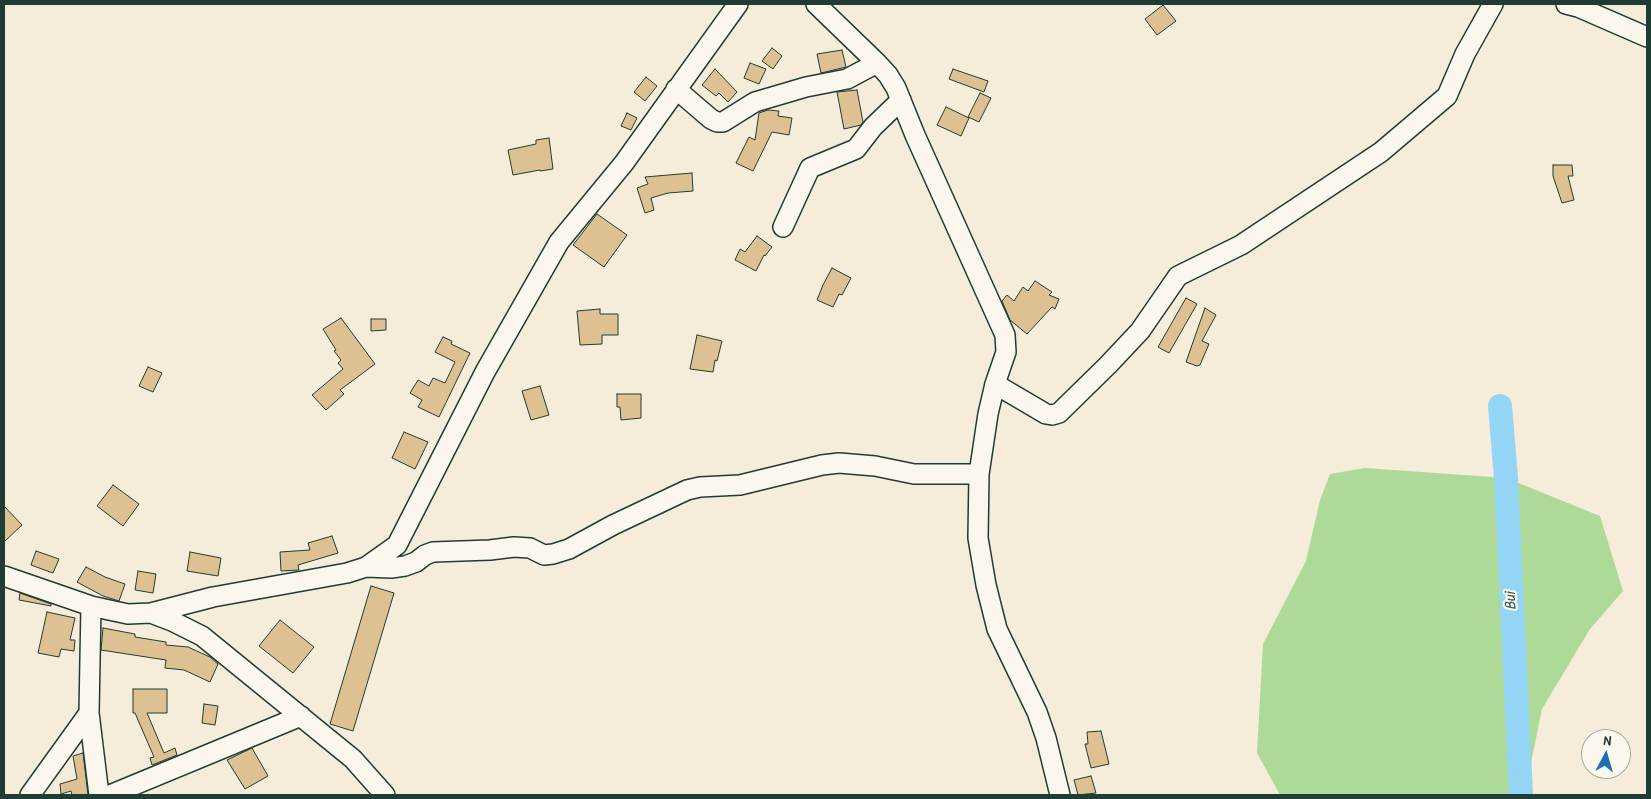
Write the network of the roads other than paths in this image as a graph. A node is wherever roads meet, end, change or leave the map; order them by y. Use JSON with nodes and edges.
{"nodes":[{"id":1,"x":738,"y":4,"type":"edge"},
{"id":2,"x":816,"y":4,"type":"edge"},
{"id":3,"x":1493,"y":4,"type":"edge"},
{"id":4,"x":1566,"y":4,"type":"edge"},
{"id":5,"x":1647,"y":37,"type":"edge"},
{"id":6,"x":877,"y":63,"type":"junction"},
{"id":7,"x":676,"y":89,"type":"junction"},
{"id":8,"x":901,"y":100,"type":"junction"},
{"id":9,"x":783,"y":226,"type":"dead end"},
{"id":10,"x":995,"y":384,"type":"junction"},
{"id":11,"x":979,"y":474,"type":"junction"},
{"id":12,"x":397,"y":545,"type":"junction"},
{"id":13,"x":366,"y":567,"type":"junction"},
{"id":14,"x":391,"y":568,"type":"junction"},
{"id":15,"x":4,"y":576,"type":"edge"},
{"id":16,"x":91,"y":606,"type":"junction"},
{"id":17,"x":150,"y":613,"type":"junction"},
{"id":18,"x":89,"y":713,"type":"junction"},
{"id":19,"x":301,"y":716,"type":"junction"},
{"id":20,"x":30,"y":795,"type":"edge"},
{"id":21,"x":98,"y":795,"type":"edge"},
{"id":22,"x":110,"y":795,"type":"edge"},
{"id":23,"x":385,"y":795,"type":"edge"},
{"id":24,"x":1060,"y":795,"type":"edge"}],
"edges":[{"from":1,"to":7,"type":"street"},
{"from":2,"to":6,"type":"street"},
{"from":3,"to":10,"type":"street"},
{"from":4,"to":5,"type":"street"},
{"from":6,"to":7,"type":"street"},
{"from":6,"to":8,"type":"street"},
{"from":7,"to":12,"type":"street"},
{"from":8,"to":9,"type":"street"},
{"from":8,"to":10,"type":"street"},
{"from":10,"to":11,"type":"street"},
{"from":11,"to":14,"type":"street"},
{"from":11,"to":24,"type":"street"},
{"from":12,"to":13,"type":"street"},
{"from":12,"to":14,"type":"street"},
{"from":13,"to":14,"type":"street"},
{"from":13,"to":17,"type":"street"},
{"from":15,"to":16,"type":"street"},
{"from":16,"to":17,"type":"street"},
{"from":16,"to":18,"type":"street"},
{"from":17,"to":19,"type":"street"},
{"from":18,"to":20,"type":"street"},
{"from":18,"to":21,"type":"street"},
{"from":19,"to":22,"type":"street"},
{"from":19,"to":23,"type":"street"}]}
